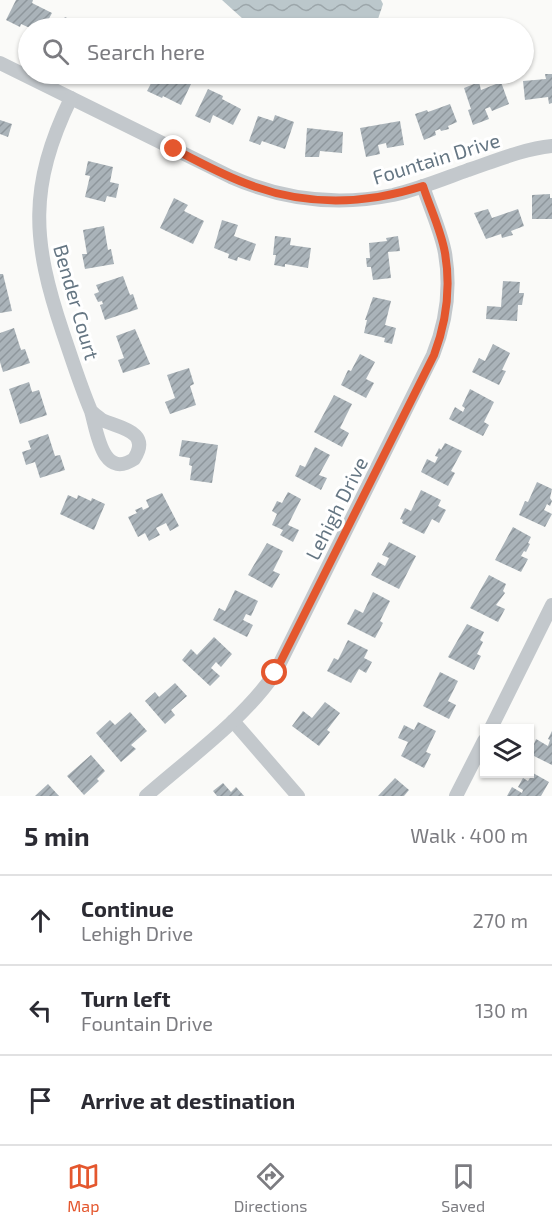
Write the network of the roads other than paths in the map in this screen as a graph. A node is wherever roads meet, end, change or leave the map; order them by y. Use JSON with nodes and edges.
{"nodes":[{"id":1,"x":0,"y":63,"type":"edge"},
{"id":2,"x":18,"y":72,"type":"edge"},
{"id":3,"x":43,"y":84,"type":"edge"},
{"id":4,"x":71,"y":98,"type":"junction"},
{"id":5,"x":552,"y":146,"type":"edge"},
{"id":6,"x":423,"y":186,"type":"junction"},
{"id":7,"x":91,"y":411,"type":"dead end"},
{"id":8,"x":552,"y":605,"type":"edge"},
{"id":9,"x":233,"y":721,"type":"junction"},
{"id":10,"x":493,"y":724,"type":"edge"},
{"id":11,"x":480,"y":749,"type":"edge"},
{"id":12,"x":146,"y":796,"type":"edge"},
{"id":13,"x":298,"y":796,"type":"edge"},
{"id":14,"x":456,"y":796,"type":"edge"}],
"edges":[{"from":1,"to":2,"type":"street","name":"Fountain Drive"},
{"from":3,"to":4,"type":"street","name":"Fountain Drive"},
{"from":4,"to":6,"type":"street","name":"Fountain Drive"},
{"from":4,"to":7,"type":"street","name":"Bender Court"},
{"from":5,"to":6,"type":"street","name":"Fountain Drive"},
{"from":6,"to":9,"type":"street","name":"Lehigh Drive"},
{"from":8,"to":10,"type":"street"},
{"from":9,"to":12,"type":"street","name":"Lehigh Drive"},
{"from":9,"to":13,"type":"street"},
{"from":11,"to":14,"type":"street"}]}
